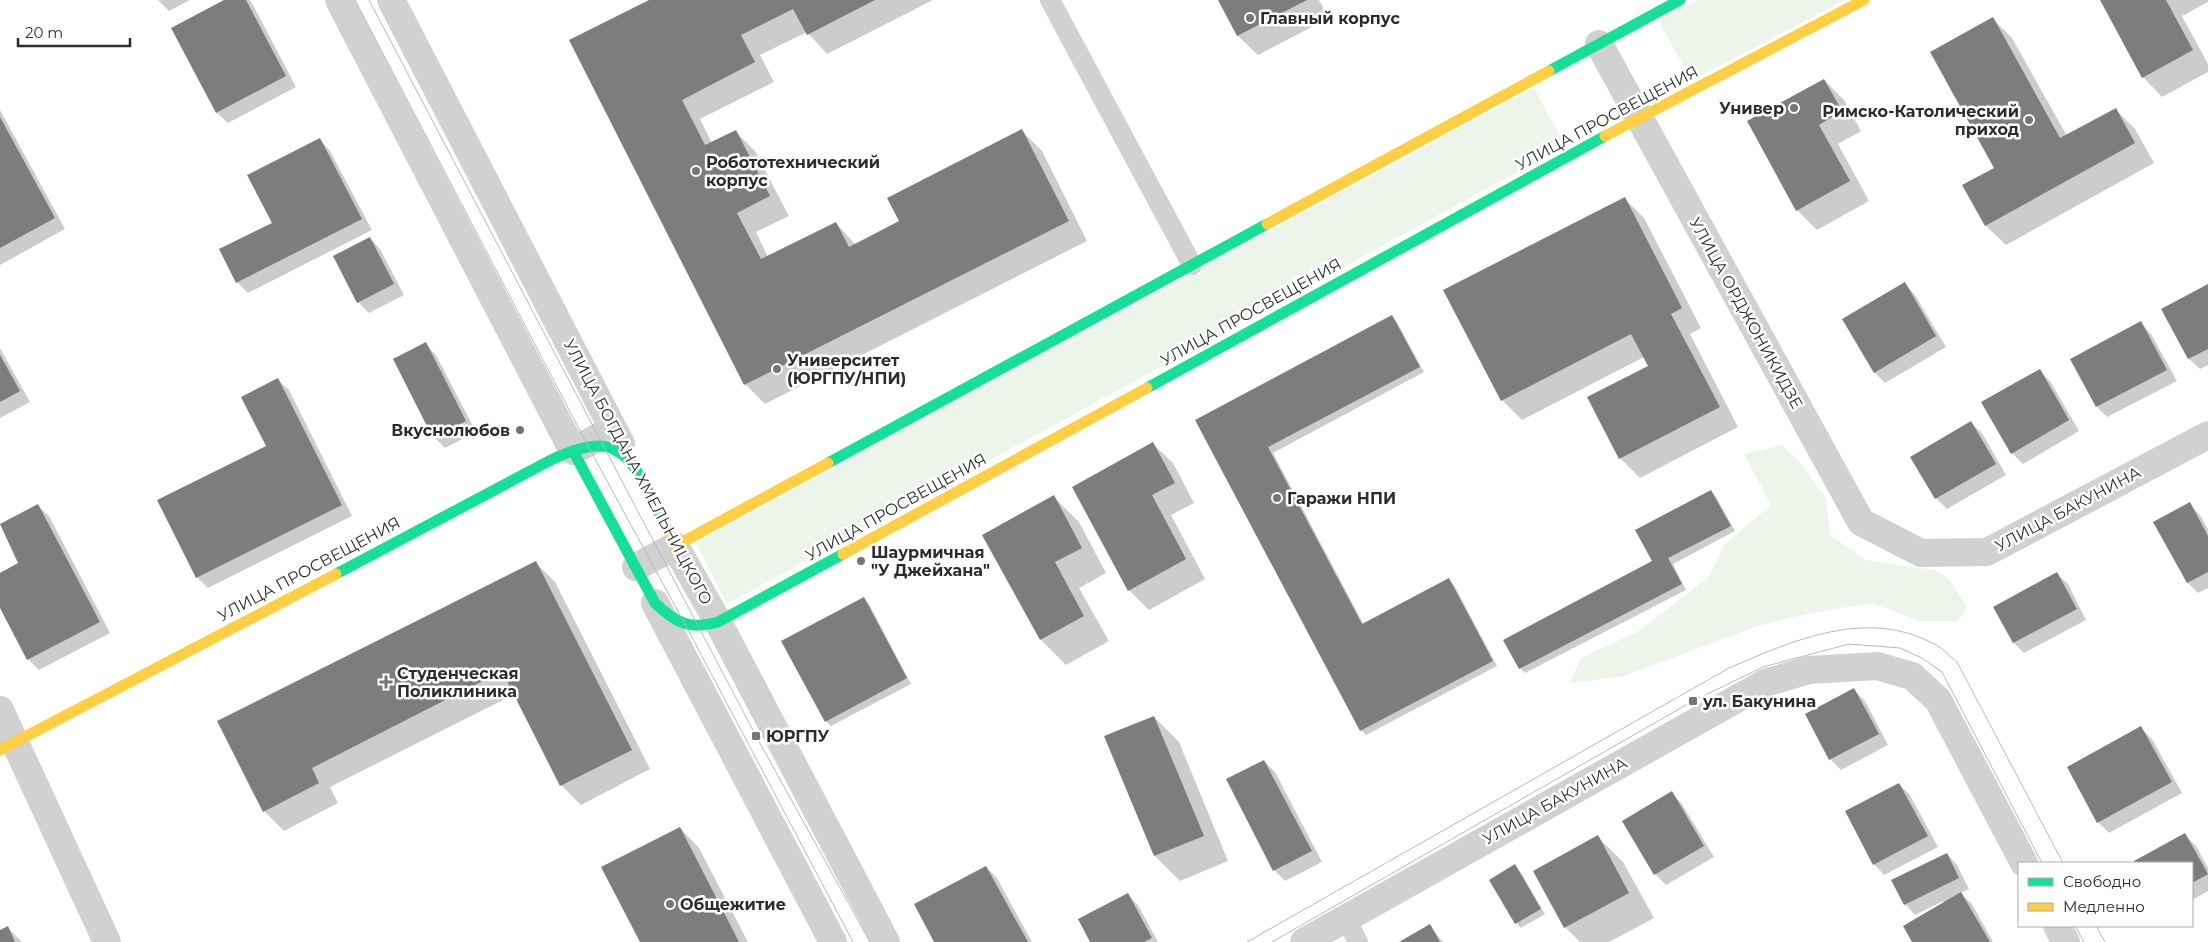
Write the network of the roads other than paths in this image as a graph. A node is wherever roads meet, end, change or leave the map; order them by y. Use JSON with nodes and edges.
{"nodes":[{"id":1,"x":339,"y":0,"type":"edge"},
{"id":2,"x":391,"y":0,"type":"edge"},
{"id":3,"x":1050,"y":0,"type":"edge"},
{"id":4,"x":1680,"y":0,"type":"edge"},
{"id":5,"x":1864,"y":0,"type":"edge"},
{"id":6,"x":1599,"y":44,"type":"junction"},
{"id":7,"x":1639,"y":118,"type":"junction"},
{"id":8,"x":1192,"y":265,"type":"junction"},
{"id":9,"x":613,"y":429,"type":"junction"},
{"id":10,"x":2208,"y":435,"type":"edge"},
{"id":11,"x":573,"y":451,"type":"junction"},
{"id":12,"x":633,"y":467,"type":"junction"},
{"id":13,"x":675,"y":546,"type":"junction"},
{"id":14,"x":1920,"y":553,"type":"joint"},
{"id":15,"x":636,"y":567,"type":"junction"},
{"id":16,"x":656,"y":603,"type":"junction"},
{"id":17,"x":718,"y":622,"type":"junction"},
{"id":18,"x":0,"y":710,"type":"edge"},
{"id":19,"x":8,"y":746,"type":"edge"},
{"id":20,"x":2023,"y":862,"type":"edge"},
{"id":21,"x":2058,"y":927,"type":"edge"},
{"id":22,"x":1352,"y":930,"type":"edge"},
{"id":23,"x":107,"y":942,"type":"edge"},
{"id":24,"x":833,"y":942,"type":"edge"},
{"id":25,"x":886,"y":942,"type":"edge"},
{"id":26,"x":1304,"y":942,"type":"edge"},
{"id":27,"x":2066,"y":942,"type":"edge"}],
"edges":[{"from":1,"to":11,"type":"street"},
{"from":2,"to":9,"type":"street","name":"УЛИЦА БОГДАНА ХМЕЛЬНИЦКОГО"},
{"from":3,"to":8,"type":"lane"},
{"from":4,"to":6,"type":"street"},
{"from":5,"to":7,"type":"street","name":"УЛИЦА ПРОСВЕЩЕНИЯ"},
{"from":6,"to":7,"type":"street","name":"УЛИЦА ОРДЖОНИКИДЗЕ"},
{"from":6,"to":8,"type":"street"},
{"from":7,"to":14,"type":"street","name":"УЛИЦА ОРДЖОНИКИДЗЕ"},
{"from":7,"to":17,"type":"street","name":"УЛИЦА ПРОСВЕЩЕНИЯ"},
{"from":8,"to":13,"type":"street"},
{"from":9,"to":11,"type":"street"},
{"from":9,"to":12,"type":"street","name":"УЛИЦА БОГДАНА ХМЕЛЬНИЦКОГО"},
{"from":10,"to":14,"type":"street","name":"УЛИЦА БАКУНИНА"},
{"from":11,"to":12,"type":"street","name":"УЛИЦА ПРОСВЕЩЕНИЯ"},
{"from":11,"to":15,"type":"street"},
{"from":11,"to":19,"type":"street","name":"УЛИЦА ПРОСВЕЩЕНИЯ"},
{"from":12,"to":13,"type":"street","name":"УЛИЦА БОГДАНА ХМЕЛЬНИЦКОГО"},
{"from":13,"to":15,"type":"street"},
{"from":13,"to":17,"type":"street","name":"УЛИЦА БОГДАНА ХМЕЛЬНИЦКОГО"},
{"from":15,"to":16,"type":"street"},
{"from":16,"to":17,"type":"street","name":"УЛИЦА ПРОСВЕЩЕНИЯ"},
{"from":16,"to":24,"type":"street"},
{"from":17,"to":25,"type":"street","name":"УЛИЦА БОГДАНА ХМЕЛЬНИЦКОГО"},
{"from":18,"to":19,"type":"street"},
{"from":19,"to":23,"type":"street"},
{"from":20,"to":22,"type":"street","name":"УЛИЦА БАКУНИНА"},
{"from":21,"to":27,"type":"street"},
{"from":22,"to":26,"type":"street","name":"УЛИЦА БАКУНИНА"}]}
